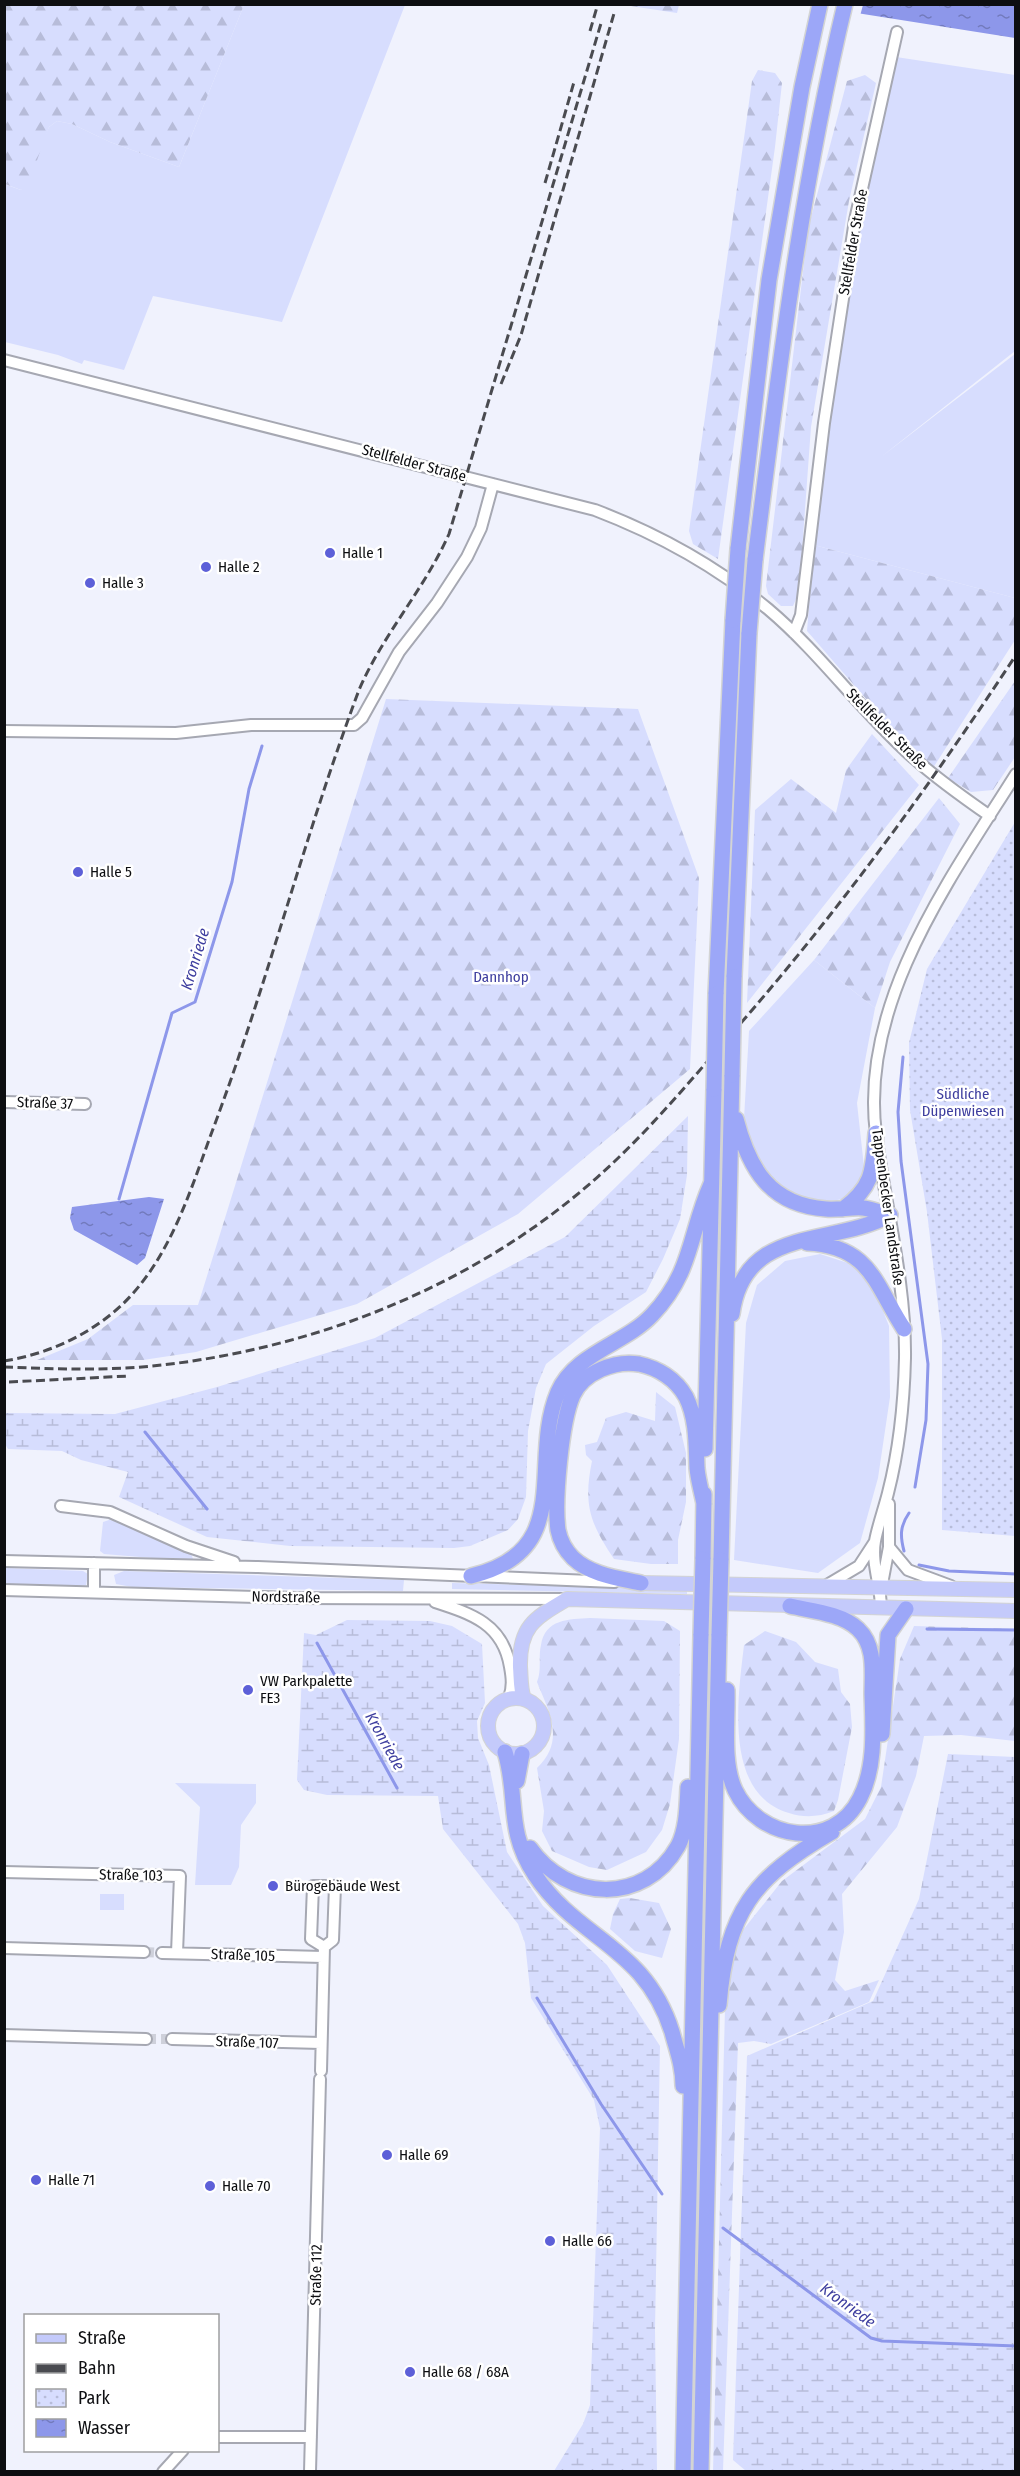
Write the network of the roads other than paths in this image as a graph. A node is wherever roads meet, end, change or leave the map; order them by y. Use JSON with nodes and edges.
{"nodes":[{"id":1,"x":820,"y":4,"type":"edge"},
{"id":2,"x":845,"y":4,"type":"edge"},
{"id":3,"x":897,"y":32,"type":"dead end"},
{"id":4,"x":4,"y":360,"type":"edge"},
{"id":5,"x":493,"y":484,"type":"junction"},
{"id":6,"x":794,"y":633,"type":"junction"},
{"id":7,"x":4,"y":732,"type":"edge"},
{"id":8,"x":1016,"y":774,"type":"edge"},
{"id":9,"x":990,"y":816,"type":"junction"},
{"id":10,"x":731,"y":1100,"type":"junction"},
{"id":11,"x":4,"y":1102,"type":"edge"},
{"id":12,"x":85,"y":1104,"type":"dead end"},
{"id":13,"x":876,"y":1133,"type":"junction"},
{"id":14,"x":711,"y":1184,"type":"junction"},
{"id":15,"x":843,"y":1209,"type":"junction"},
{"id":16,"x":890,"y":1215,"type":"junction"},
{"id":17,"x":789,"y":1243,"type":"junction"},
{"id":18,"x":904,"y":1329,"type":"junction"},
{"id":19,"x":725,"y":1343,"type":"junction"},
{"id":20,"x":889,"y":1492,"type":"junction"},
{"id":21,"x":704,"y":1504,"type":"junction"},
{"id":22,"x":61,"y":1506,"type":"dead end"},
{"id":23,"x":875,"y":1542,"type":"junction"},
{"id":24,"x":889,"y":1547,"type":"junction"},
{"id":25,"x":4,"y":1561,"type":"edge"},
{"id":26,"x":94,"y":1563,"type":"junction"},
{"id":27,"x":258,"y":1567,"type":"junction"},
{"id":28,"x":471,"y":1576,"type":"junction"},
{"id":29,"x":641,"y":1583,"type":"junction"},
{"id":30,"x":823,"y":1587,"type":"junction"},
{"id":31,"x":881,"y":1589,"type":"junction"},
{"id":32,"x":962,"y":1589,"type":"junction"},
{"id":33,"x":4,"y":1590,"type":"edge"},
{"id":34,"x":1016,"y":1590,"type":"edge"},
{"id":35,"x":94,"y":1592,"type":"junction"},
{"id":36,"x":426,"y":1599,"type":"junction"},
{"id":37,"x":567,"y":1599,"type":"junction"},
{"id":38,"x":790,"y":1606,"type":"junction"},
{"id":39,"x":880,"y":1608,"type":"junction"},
{"id":40,"x":906,"y":1609,"type":"junction"},
{"id":41,"x":1016,"y":1611,"type":"edge"},
{"id":42,"x":719,"y":1634,"type":"junction"},
{"id":43,"x":509,"y":1698,"type":"junction"},
{"id":44,"x":524,"y":1699,"type":"junction"},
{"id":45,"x":699,"y":1747,"type":"junction"},
{"id":46,"x":505,"y":1752,"type":"junction"},
{"id":47,"x":522,"y":1754,"type":"junction"},
{"id":48,"x":4,"y":1872,"type":"edge"},
{"id":49,"x":4,"y":1948,"type":"edge"},
{"id":50,"x":144,"y":1952,"type":"tunnel mouth"},
{"id":51,"x":324,"y":1952,"type":"junction"},
{"id":52,"x":162,"y":1953,"type":"tunnel mouth"},
{"id":53,"x":177,"y":1953,"type":"junction"},
{"id":54,"x":4,"y":2035,"type":"edge"},
{"id":55,"x":146,"y":2038,"type":"tunnel mouth"},
{"id":56,"x":172,"y":2039,"type":"tunnel mouth"},
{"id":57,"x":321,"y":2043,"type":"junction"},
{"id":58,"x":708,"y":2051,"type":"junction"},
{"id":59,"x":690,"y":2203,"type":"junction"},
{"id":60,"x":219,"y":2437,"type":"edge"},
{"id":61,"x":311,"y":2437,"type":"junction"},
{"id":62,"x":182,"y":2452,"type":"edge"},
{"id":63,"x":163,"y":2472,"type":"edge"},
{"id":64,"x":310,"y":2472,"type":"edge"},
{"id":65,"x":683,"y":2472,"type":"edge"},
{"id":66,"x":701,"y":2472,"type":"edge"}],
"edges":[{"from":1,"to":14,"type":"highway","bridge":true},
{"from":2,"to":10,"type":"highway","bridge":true},
{"from":3,"to":6,"type":"street","name":"Stellfelder Straße"},
{"from":4,"to":5,"type":"street","name":"Stellfelder Straße"},
{"from":5,"to":6,"type":"street","name":"Stellfelder Straße"},
{"from":5,"to":7,"type":"street"},
{"from":6,"to":9,"type":"street","name":"Stellfelder Straße"},
{"from":8,"to":9,"type":"street","name":"Tappenbecker Landstraße"},
{"from":9,"to":13,"type":"street","name":"Tappenbecker Landstraße"},
{"from":10,"to":15,"type":"highway"},
{"from":10,"to":19,"type":"highway"},
{"from":11,"to":12,"type":"street","name":"Straße 37"},
{"from":13,"to":15,"type":"highway"},
{"from":13,"to":16,"type":"street","name":"Tappenbecker Landstraße"},
{"from":14,"to":21,"type":"highway"},
{"from":14,"to":28,"type":"highway"},
{"from":15,"to":16,"type":"highway"},
{"from":16,"to":17,"type":"highway"},
{"from":16,"to":18,"type":"street","name":"Tappenbecker Landstraße"},
{"from":17,"to":18,"type":"highway"},
{"from":17,"to":19,"type":"highway"},
{"from":18,"to":20,"type":"street","name":"Tappenbecker Landstraße"},
{"from":19,"to":42,"type":"highway","bridge":true},
{"from":20,"to":23,"type":"street","name":"Tappenbecker Landstraße"},
{"from":20,"to":24,"type":"street","name":"Tappenbecker Landstraße"},
{"from":21,"to":29,"type":"highway"},
{"from":21,"to":45,"type":"highway","bridge":true},
{"from":22,"to":27,"type":"street","name":"Nordstraße"},
{"from":23,"to":30,"type":"street"},
{"from":23,"to":31,"type":"street"},
{"from":24,"to":31,"type":"street","name":"Tappenbecker Landstraße"},
{"from":24,"to":32,"type":"street"},
{"from":25,"to":26,"type":"street","name":"Nordstraße"},
{"from":26,"to":27,"type":"street","name":"Nordstraße"},
{"from":26,"to":35,"type":"street"},
{"from":27,"to":28,"type":"street","name":"Nordstraße"},
{"from":28,"to":29,"type":"street","name":"Nordstraße"},
{"from":29,"to":30,"type":"main road"},
{"from":30,"to":31,"type":"main road"},
{"from":31,"to":32,"type":"main road"},
{"from":31,"to":39,"type":"street"},
{"from":32,"to":34,"type":"main road"},
{"from":33,"to":35,"type":"street","name":"Nordstraße"},
{"from":35,"to":36,"type":"street","name":"Nordstraße"},
{"from":36,"to":37,"type":"street","name":"Nordstraße"},
{"from":36,"to":43,"type":"street"},
{"from":37,"to":38,"type":"main road"},
{"from":37,"to":44,"type":"main road"},
{"from":38,"to":39,"type":"main road"},
{"from":38,"to":42,"type":"highway"},
{"from":39,"to":40,"type":"main road"},
{"from":40,"to":41,"type":"main road"},
{"from":40,"to":58,"type":"highway"},
{"from":42,"to":58,"type":"highway"},
{"from":43,"to":44,"type":"main road"},
{"from":43,"to":46,"type":"main road"},
{"from":44,"to":47,"type":"main road"},
{"from":45,"to":47,"type":"highway"},
{"from":45,"to":59,"type":"highway"},
{"from":46,"to":47,"type":"main road"},
{"from":46,"to":59,"type":"highway"},
{"from":48,"to":53,"type":"street","name":"Straße 103"},
{"from":49,"to":50,"type":"street"},
{"from":51,"to":51,"type":"street"},
{"from":51,"to":53,"type":"street","name":"Straße 105"},
{"from":51,"to":57,"type":"street","name":"Straße 112"},
{"from":52,"to":53,"type":"street","name":"Straße 105"},
{"from":54,"to":55,"type":"street"},
{"from":56,"to":57,"type":"street","name":"Straße 107"},
{"from":57,"to":61,"type":"street","name":"Straße 112"},
{"from":58,"to":66,"type":"highway"},
{"from":59,"to":65,"type":"highway"},
{"from":60,"to":61,"type":"street"},
{"from":61,"to":64,"type":"street","name":"Straße 112"},
{"from":62,"to":63,"type":"street"}]}
